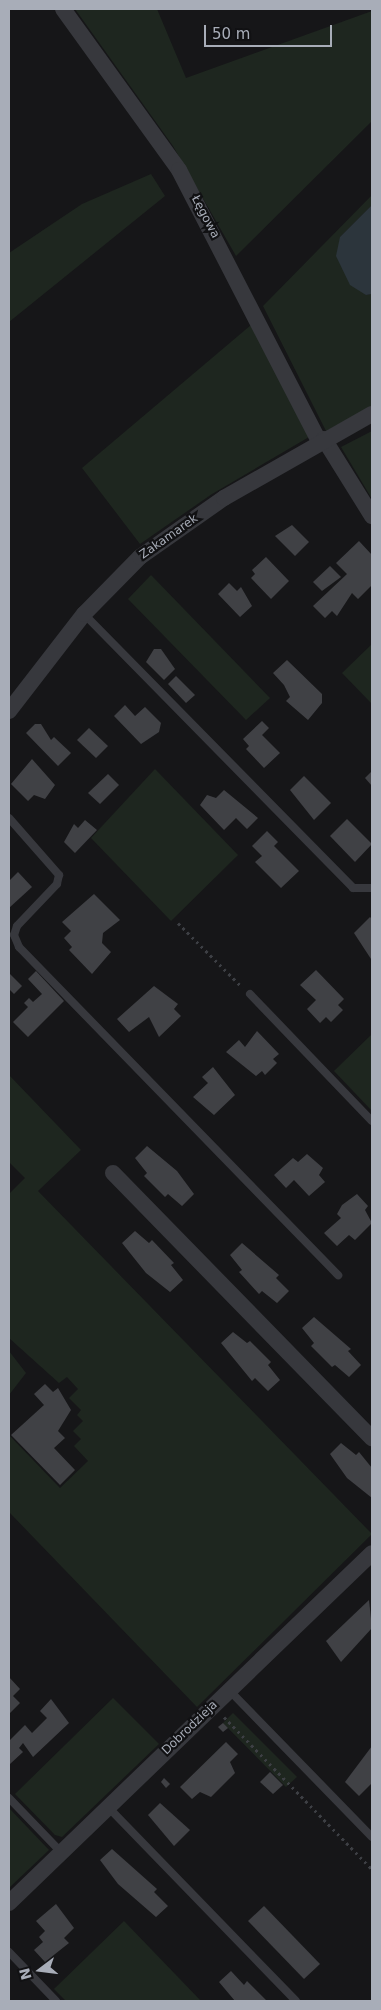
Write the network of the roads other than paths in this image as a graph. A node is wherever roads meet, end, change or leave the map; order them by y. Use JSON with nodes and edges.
{"nodes":[{"id":1,"x":63,"y":9,"type":"edge"},
{"id":2,"x":372,"y":414,"type":"edge"},
{"id":3,"x":322,"y":440,"type":"junction"},
{"id":4,"x":372,"y":516,"type":"edge"},
{"id":5,"x":84,"y":614,"type":"junction"},
{"id":6,"x":9,"y":710,"type":"edge"},
{"id":7,"x":9,"y":818,"type":"edge"},
{"id":8,"x":372,"y":888,"type":"edge"},
{"id":9,"x":250,"y":994,"type":"road end"},
{"id":10,"x":372,"y":1121,"type":"edge"},
{"id":11,"x":113,"y":1174,"type":"dead end"},
{"id":12,"x":338,"y":1274,"type":"dead end"},
{"id":13,"x":372,"y":1438,"type":"edge"},
{"id":14,"x":370,"y":1561,"type":"edge"},
{"id":15,"x":229,"y":1690,"type":"junction"},
{"id":16,"x":9,"y":1798,"type":"edge"},
{"id":17,"x":108,"y":1807,"type":"junction"},
{"id":18,"x":372,"y":1837,"type":"edge"},
{"id":19,"x":62,"y":1853,"type":"junction"},
{"id":20,"x":9,"y":1903,"type":"edge"},
{"id":21,"x":9,"y":1952,"type":"edge"},
{"id":22,"x":56,"y":2001,"type":"edge"},
{"id":23,"x":296,"y":2001,"type":"edge"}],
"edges":[{"from":1,"to":3,"type":"street","name":"Łęgowa"},
{"from":2,"to":3,"type":"street","name":"Zakamarek"},
{"from":3,"to":4,"type":"street","name":"Łęgowa"},
{"from":3,"to":5,"type":"street","name":"Zakamarek"},
{"from":5,"to":6,"type":"street","name":"Zakamarek"},
{"from":5,"to":8,"type":"lane"},
{"from":7,"to":12,"type":"lane"},
{"from":9,"to":10,"type":"lane"},
{"from":11,"to":13,"type":"street"},
{"from":14,"to":15,"type":"street","name":"Dobrodzieja"},
{"from":15,"to":17,"type":"street","name":"Dobrodzieja"},
{"from":15,"to":18,"type":"lane"},
{"from":16,"to":19,"type":"lane"},
{"from":17,"to":19,"type":"street","name":"Dobrodzieja"},
{"from":17,"to":23,"type":"lane"},
{"from":19,"to":20,"type":"street","name":"Dobrodzieja"},
{"from":21,"to":22,"type":"lane"}]}
